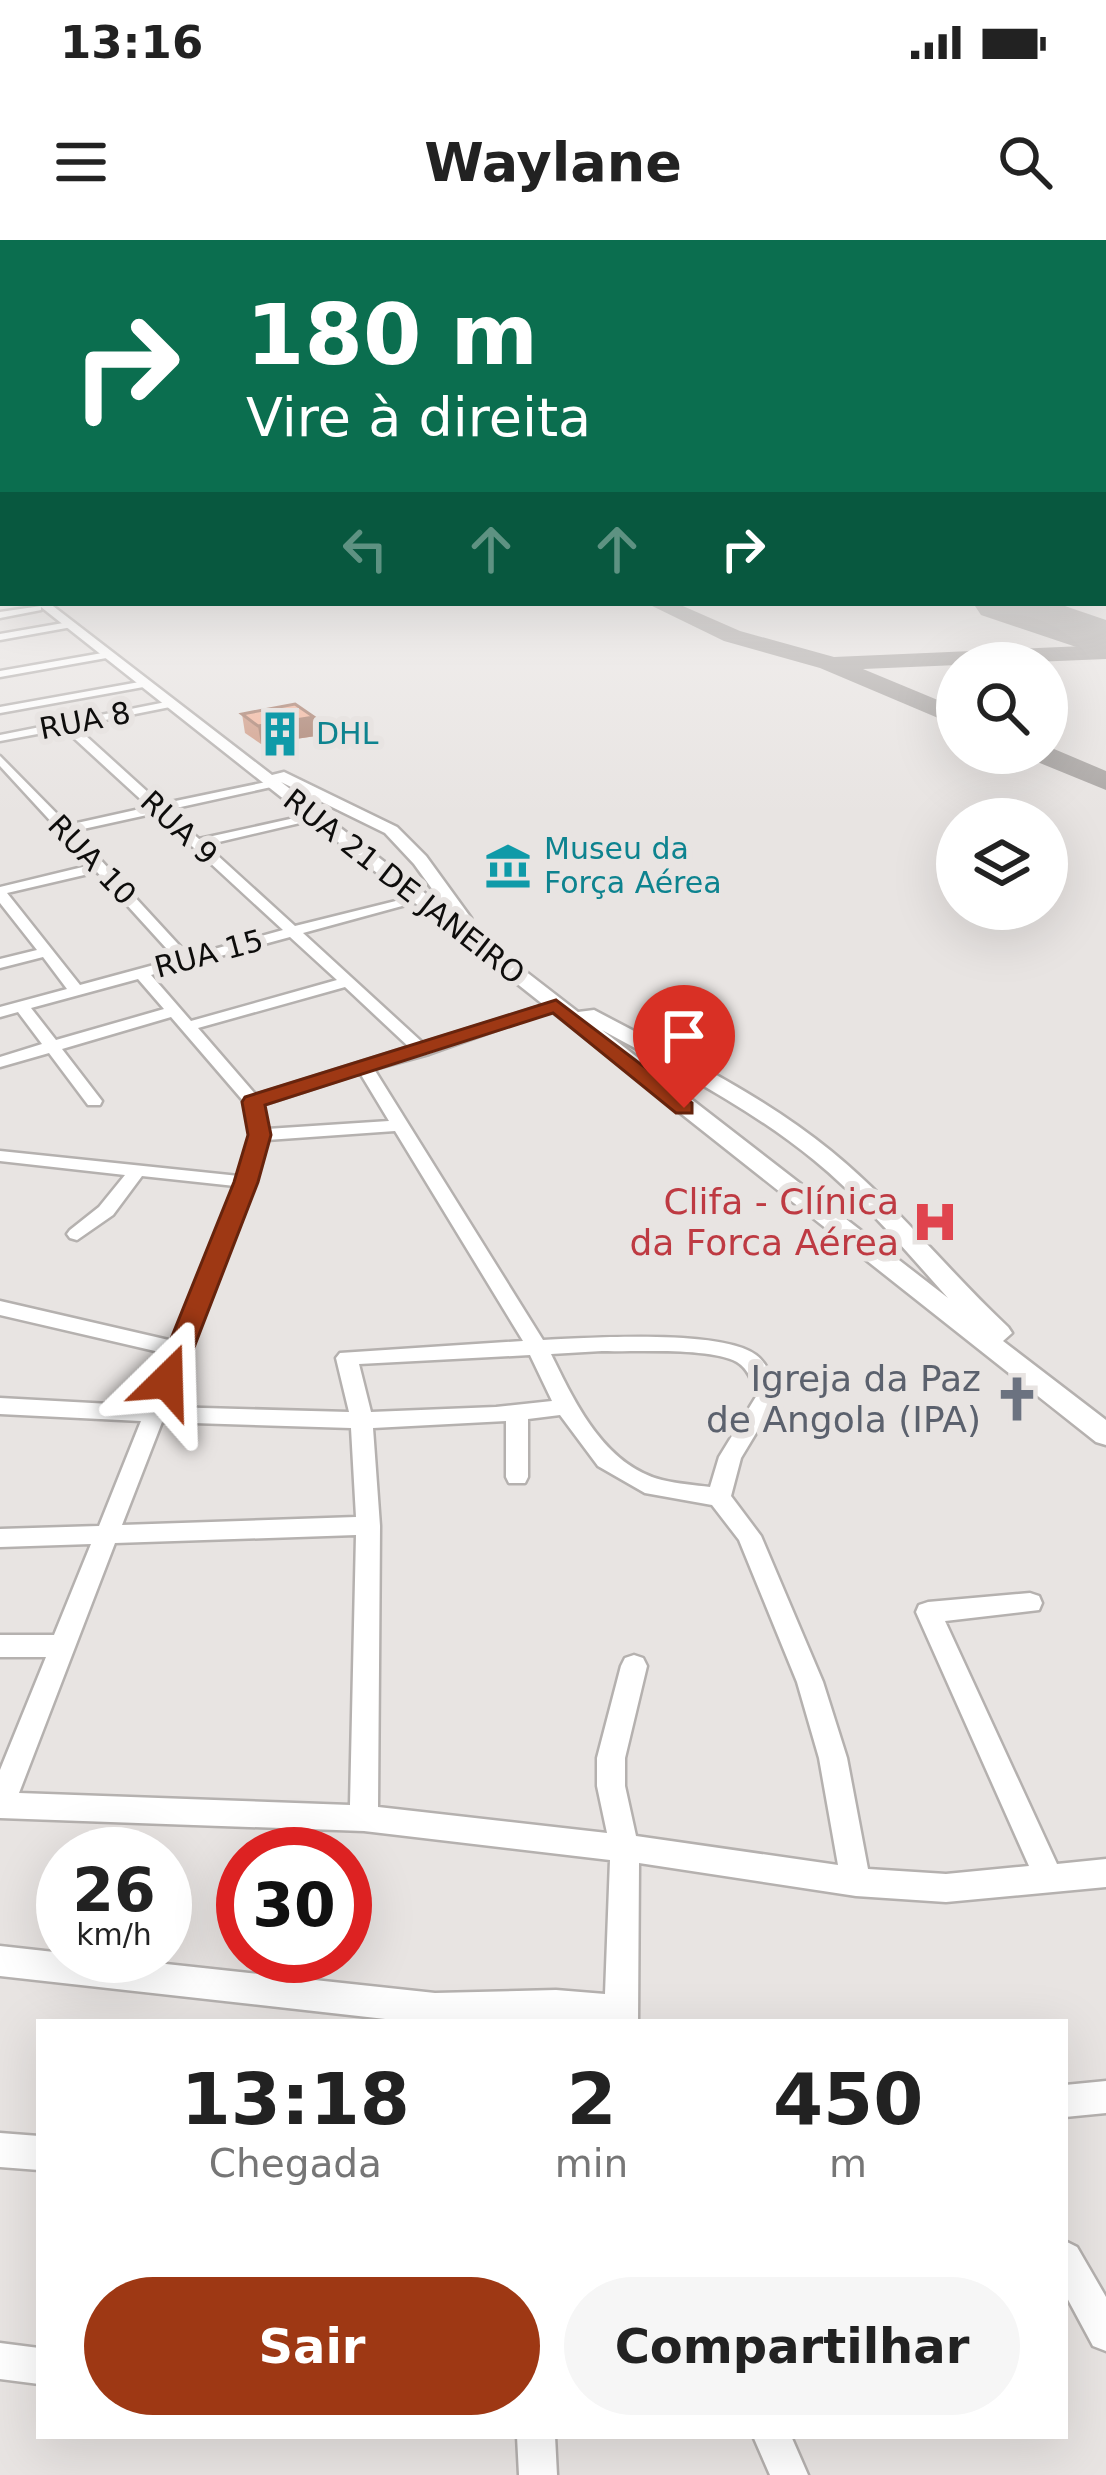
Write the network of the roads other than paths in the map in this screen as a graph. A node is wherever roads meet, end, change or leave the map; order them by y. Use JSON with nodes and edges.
{"nodes":[{"id":1,"x":54,"y":610,"type":"edge"},
{"id":2,"x":0,"y":615,"type":"edge"},
{"id":3,"x":0,"y":637,"type":"edge"},
{"id":4,"x":108,"y":655,"type":"junction"},
{"id":5,"x":7,"y":684,"type":"edge"},
{"id":6,"x":145,"y":684,"type":"junction"},
{"id":7,"x":171,"y":704,"type":"junction"},
{"id":8,"x":1,"y":710,"type":"edge"},
{"id":9,"x":67,"y":725,"type":"junction"},
{"id":10,"x":19,"y":734,"type":"junction"},
{"id":11,"x":0,"y":738,"type":"edge"},
{"id":12,"x":0,"y":759,"type":"edge"},
{"id":13,"x":272,"y":783,"type":"junction"},
{"id":14,"x":158,"y":808,"type":"junction"},
{"id":15,"x":313,"y":816,"type":"junction"},
{"id":16,"x":63,"y":830,"type":"junction"},
{"id":17,"x":391,"y":830,"type":"junction"},
{"id":18,"x":345,"y":840,"type":"junction"},
{"id":19,"x":196,"y":844,"type":"junction"},
{"id":20,"x":101,"y":867,"type":"junction"},
{"id":21,"x":0,"y":892,"type":"edge"},
{"id":22,"x":419,"y":898,"type":"junction"},
{"id":23,"x":292,"y":932,"type":"junction"},
{"id":24,"x":46,"y":952,"type":"junction"},
{"id":25,"x":186,"y":961,"type":"junction"},
{"id":26,"x":0,"y":964,"type":"edge"},
{"id":27,"x":141,"y":973,"type":"junction"},
{"id":28,"x":347,"y":982,"type":"junction"},
{"id":29,"x":77,"y":991,"type":"junction"},
{"id":30,"x":21,"y":1006,"type":"junction"},
{"id":31,"x":556,"y":1006,"type":"junction"},
{"id":32,"x":173,"y":1011,"type":"junction"},
{"id":33,"x":0,"y":1012,"type":"edge"},
{"id":34,"x":185,"y":1027,"type":"junction"},
{"id":35,"x":54,"y":1047,"type":"junction"},
{"id":36,"x":423,"y":1051,"type":"junction"},
{"id":37,"x":0,"y":1062,"type":"edge"},
{"id":38,"x":365,"y":1068,"type":"junction"},
{"id":39,"x":712,"y":1078,"type":"junction"},
{"id":40,"x":663,"y":1091,"type":"junction"},
{"id":41,"x":94,"y":1101,"type":"dead end"},
{"id":42,"x":253,"y":1102,"type":"junction"},
{"id":43,"x":399,"y":1125,"type":"junction"},
{"id":44,"x":260,"y":1135,"type":"junction"},
{"id":45,"x":0,"y":1156,"type":"edge"},
{"id":46,"x":135,"y":1174,"type":"junction"},
{"id":47,"x":246,"y":1182,"type":"junction"},
{"id":48,"x":883,"y":1212,"type":"junction"},
{"id":49,"x":845,"y":1232,"type":"junction"},
{"id":50,"x":77,"y":1234,"type":"dead end"},
{"id":51,"x":0,"y":1308,"type":"edge"},
{"id":52,"x":537,"y":1347,"type":"junction"},
{"id":53,"x":180,"y":1350,"type":"junction"},
{"id":54,"x":0,"y":1406,"type":"edge"},
{"id":55,"x":566,"y":1407,"type":"junction"},
{"id":56,"x":155,"y":1412,"type":"junction"},
{"id":57,"x":517,"y":1414,"type":"junction"},
{"id":58,"x":1106,"y":1417,"type":"edge"},
{"id":59,"x":362,"y":1420,"type":"junction"},
{"id":60,"x":1106,"y":1435,"type":"edge"},
{"id":61,"x":517,"y":1477,"type":"dead end"},
{"id":62,"x":719,"y":1496,"type":"junction"},
{"id":63,"x":368,"y":1526,"type":"junction"},
{"id":64,"x":0,"y":1538,"type":"edge"},
{"id":65,"x":106,"y":1538,"type":"junction"},
{"id":66,"x":1030,"y":1603,"type":"dead end"},
{"id":67,"x":0,"y":1646,"type":"edge"},
{"id":68,"x":62,"y":1646,"type":"junction"},
{"id":69,"x":634,"y":1666,"type":"dead end"},
{"id":70,"x":0,"y":1805,"type":"edge"},
{"id":71,"x":364,"y":1818,"type":"junction"},
{"id":72,"x":625,"y":1849,"type":"junction"},
{"id":73,"x":1106,"y":1873,"type":"edge"},
{"id":74,"x":1050,"y":1880,"type":"junction"},
{"id":75,"x":856,"y":1882,"type":"junction"},
{"id":76,"x":0,"y":1961,"type":"edge"},
{"id":77,"x":621,"y":2016,"type":"edge"},
{"id":78,"x":1106,"y":2097,"type":"edge"},
{"id":79,"x":1068,"y":2101,"type":"edge"},
{"id":80,"x":0,"y":2150,"type":"edge"},
{"id":81,"x":36,"y":2152,"type":"edge"},
{"id":82,"x":1068,"y":2264,"type":"edge"},
{"id":83,"x":1106,"y":2333,"type":"edge"},
{"id":84,"x":0,"y":2361,"type":"edge"},
{"id":85,"x":36,"y":2366,"type":"edge"},
{"id":86,"x":536,"y":2439,"type":"edge"},
{"id":87,"x":773,"y":2439,"type":"edge"},
{"id":88,"x":538,"y":2475,"type":"edge"},
{"id":89,"x":789,"y":2475,"type":"edge"}],
"edges":[{"from":1,"to":2,"type":"street"},
{"from":1,"to":3,"type":"street"},
{"from":1,"to":4,"type":"main road","name":"RUA 21 DE JANEIRO"},
{"from":1,"to":17,"type":"main road","name":"RUA 21 DE JANEIRO"},
{"from":4,"to":5,"type":"street"},
{"from":4,"to":6,"type":"main road","name":"RUA 21 DE JANEIRO"},
{"from":5,"to":8,"type":"street"},
{"from":6,"to":7,"type":"main road","name":"RUA 21 DE JANEIRO"},
{"from":6,"to":8,"type":"street"},
{"from":7,"to":9,"type":"street","name":"RUA 8"},
{"from":7,"to":13,"type":"main road","name":"RUA 21 DE JANEIRO"},
{"from":8,"to":10,"type":"street"},
{"from":9,"to":10,"type":"street","name":"RUA 8"},
{"from":9,"to":14,"type":"street","name":"RUA 9"},
{"from":10,"to":11,"type":"street","name":"RUA 8"},
{"from":12,"to":16,"type":"street","name":"RUA 10"},
{"from":13,"to":14,"type":"street"},
{"from":13,"to":15,"type":"main road","name":"RUA 21 DE JANEIRO"},
{"from":14,"to":16,"type":"street"},
{"from":14,"to":19,"type":"street","name":"RUA 9"},
{"from":15,"to":18,"type":"main road","name":"RUA 21 DE JANEIRO"},
{"from":15,"to":19,"type":"street"},
{"from":16,"to":20,"type":"street","name":"RUA 10"},
{"from":17,"to":18,"type":"main road"},
{"from":17,"to":39,"type":"main road","name":"RUA 21 DE JANEIRO"},
{"from":18,"to":22,"type":"main road","name":"RUA 21 DE JANEIRO"},
{"from":19,"to":23,"type":"street","name":"RUA 9"},
{"from":20,"to":21,"type":"street"},
{"from":20,"to":25,"type":"street","name":"RUA 10"},
{"from":21,"to":24,"type":"street"},
{"from":22,"to":23,"type":"street","name":"RUA 15"},
{"from":22,"to":31,"type":"main road","name":"RUA 21 DE JANEIRO"},
{"from":23,"to":25,"type":"street","name":"RUA 15"},
{"from":23,"to":28,"type":"street","name":"RUA 9"},
{"from":24,"to":26,"type":"street"},
{"from":24,"to":29,"type":"street"},
{"from":25,"to":27,"type":"street","name":"RUA 15"},
{"from":27,"to":29,"type":"street","name":"RUA 15"},
{"from":27,"to":32,"type":"street"},
{"from":28,"to":34,"type":"street"},
{"from":28,"to":36,"type":"street","name":"RUA 9"},
{"from":29,"to":30,"type":"street","name":"RUA 15"},
{"from":30,"to":33,"type":"street","name":"RUA 15"},
{"from":30,"to":35,"type":"street"},
{"from":31,"to":36,"type":"street"},
{"from":31,"to":40,"type":"main road","name":"RUA 21 DE JANEIRO"},
{"from":32,"to":34,"type":"street"},
{"from":32,"to":35,"type":"street"},
{"from":34,"to":42,"type":"street"},
{"from":35,"to":37,"type":"street"},
{"from":35,"to":41,"type":"street"},
{"from":36,"to":38,"type":"street"},
{"from":38,"to":42,"type":"street"},
{"from":38,"to":43,"type":"street"},
{"from":39,"to":40,"type":"main road"},
{"from":39,"to":48,"type":"main road","name":"RUA 21 DE JANEIRO"},
{"from":40,"to":49,"type":"main road","name":"RUA 21 DE JANEIRO"},
{"from":42,"to":44,"type":"street"},
{"from":43,"to":44,"type":"street"},
{"from":43,"to":52,"type":"street"},
{"from":44,"to":47,"type":"street"},
{"from":45,"to":46,"type":"street"},
{"from":46,"to":47,"type":"street"},
{"from":46,"to":50,"type":"street"},
{"from":47,"to":53,"type":"street"},
{"from":48,"to":49,"type":"main road"},
{"from":48,"to":58,"type":"main road","name":"RUA 21 DE JANEIRO"},
{"from":49,"to":60,"type":"main road","name":"RUA 21 DE JANEIRO"},
{"from":51,"to":53,"type":"street"},
{"from":52,"to":55,"type":"street"},
{"from":52,"to":59,"type":"street"},
{"from":52,"to":62,"type":"street"},
{"from":53,"to":56,"type":"street"},
{"from":54,"to":56,"type":"street"},
{"from":55,"to":57,"type":"street"},
{"from":55,"to":62,"type":"street"},
{"from":56,"to":59,"type":"street"},
{"from":56,"to":65,"type":"street"},
{"from":57,"to":59,"type":"street"},
{"from":57,"to":61,"type":"street"},
{"from":59,"to":63,"type":"street"},
{"from":62,"to":75,"type":"street"},
{"from":63,"to":65,"type":"street"},
{"from":63,"to":71,"type":"street"},
{"from":64,"to":65,"type":"street"},
{"from":65,"to":68,"type":"street"},
{"from":66,"to":74,"type":"street"},
{"from":67,"to":68,"type":"street"},
{"from":68,"to":70,"type":"street"},
{"from":69,"to":72,"type":"street"},
{"from":70,"to":71,"type":"street"},
{"from":71,"to":72,"type":"street"},
{"from":72,"to":75,"type":"street"},
{"from":72,"to":77,"type":"street"},
{"from":73,"to":74,"type":"street"},
{"from":74,"to":75,"type":"street"},
{"from":76,"to":77,"type":"street"},
{"from":78,"to":79,"type":"street"},
{"from":80,"to":81,"type":"street"},
{"from":82,"to":83,"type":"street"},
{"from":84,"to":85,"type":"street"},
{"from":86,"to":88,"type":"street"},
{"from":87,"to":89,"type":"street"}]}
